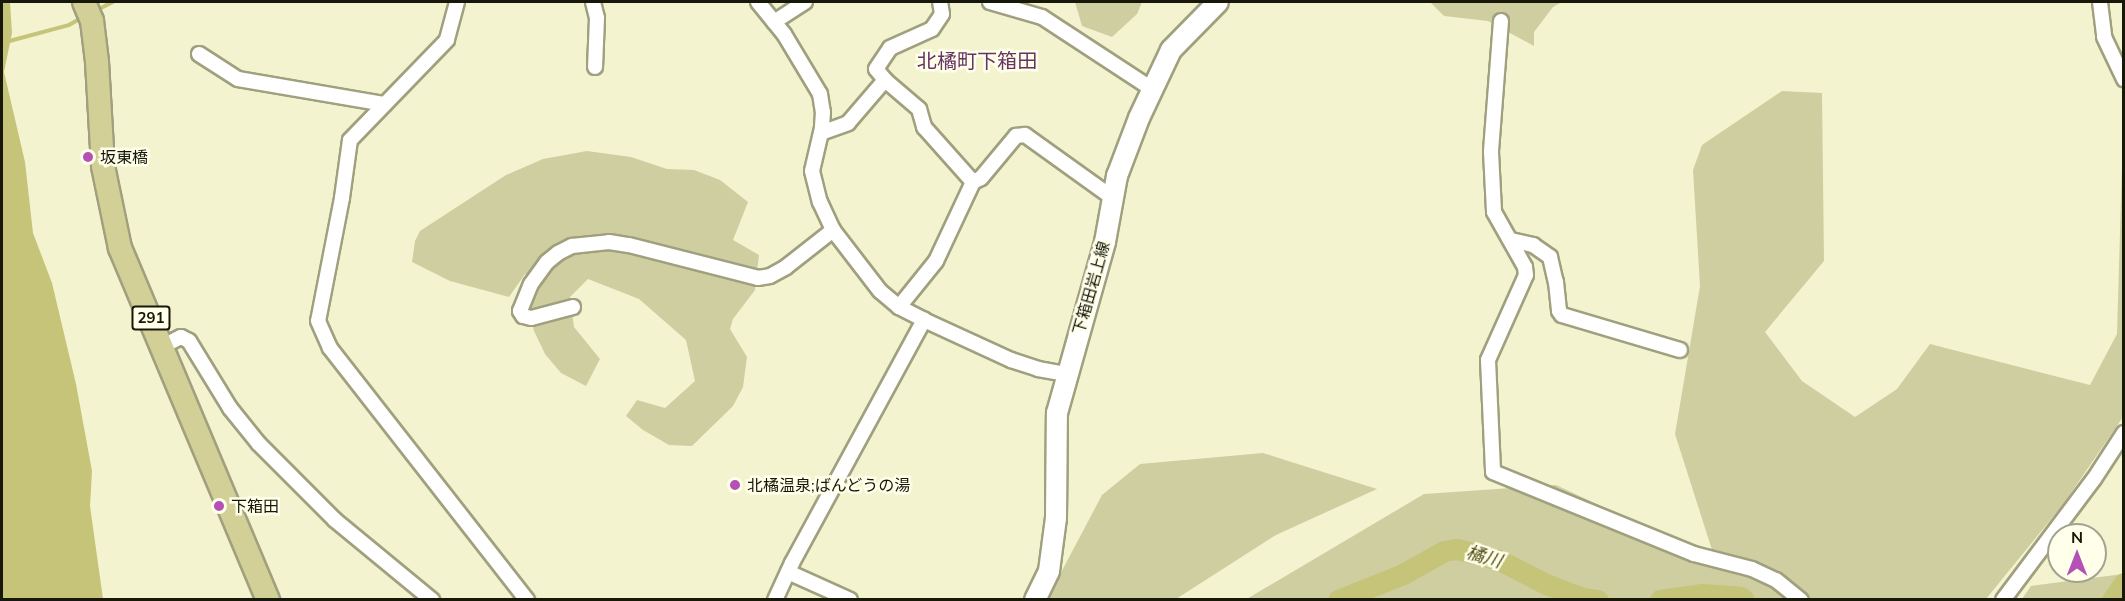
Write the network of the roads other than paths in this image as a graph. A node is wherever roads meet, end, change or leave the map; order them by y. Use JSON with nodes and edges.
{"nodes":[{"id":1,"x":457,"y":2,"type":"edge"},
{"id":2,"x":593,"y":2,"type":"edge"},
{"id":3,"x":758,"y":2,"type":"edge"},
{"id":4,"x":805,"y":2,"type":"edge"},
{"id":5,"x":940,"y":2,"type":"edge"},
{"id":6,"x":990,"y":2,"type":"edge"},
{"id":7,"x":1218,"y":2,"type":"edge"},
{"id":8,"x":2100,"y":2,"type":"edge"},
{"id":9,"x":93,"y":12,"type":"edge"},
{"id":10,"x":1501,"y":21,"type":"dead end"},
{"id":11,"x":774,"y":22,"type":"junction"},
{"id":12,"x":199,"y":54,"type":"dead end"},
{"id":13,"x":595,"y":68,"type":"dead end"},
{"id":14,"x":2124,"y":79,"type":"edge"},
{"id":15,"x":885,"y":80,"type":"junction"},
{"id":16,"x":1149,"y":87,"type":"dead end"},
{"id":17,"x":385,"y":104,"type":"junction"},
{"id":18,"x":821,"y":133,"type":"junction"},
{"id":19,"x":973,"y":182,"type":"junction"},
{"id":20,"x":1113,"y":198,"type":"junction"},
{"id":21,"x":833,"y":230,"type":"junction"},
{"id":22,"x":1510,"y":240,"type":"junction"},
{"id":23,"x":573,"y":307,"type":"dead end"},
{"id":24,"x":899,"y":307,"type":"junction"},
{"id":25,"x":924,"y":320,"type":"junction"},
{"id":26,"x":163,"y":346,"type":"junction"},
{"id":27,"x":1680,"y":350,"type":"dead end"},
{"id":28,"x":1067,"y":374,"type":"junction"},
{"id":29,"x":2124,"y":434,"type":"edge"},
{"id":30,"x":788,"y":572,"type":"junction"},
{"id":31,"x":268,"y":600,"type":"edge"},
{"id":32,"x":432,"y":600,"type":"edge"},
{"id":33,"x":528,"y":600,"type":"edge"},
{"id":34,"x":776,"y":600,"type":"edge"},
{"id":35,"x":850,"y":600,"type":"edge"},
{"id":36,"x":1035,"y":600,"type":"edge"},
{"id":37,"x":1801,"y":600,"type":"edge"},
{"id":38,"x":2003,"y":600,"type":"edge"}],
"edges":[{"from":1,"to":17,"type":"street"},
{"from":2,"to":13,"type":"street"},
{"from":3,"to":11,"type":"street"},
{"from":4,"to":11,"type":"street"},
{"from":5,"to":15,"type":"street"},
{"from":6,"to":16,"type":"street"},
{"from":7,"to":20,"type":"main road","name":"下箱田岩上線"},
{"from":8,"to":14,"type":"street"},
{"from":9,"to":26,"type":"highway","number":"291"},
{"from":10,"to":22,"type":"street"},
{"from":11,"to":18,"type":"street"},
{"from":12,"to":17,"type":"street"},
{"from":15,"to":18,"type":"street"},
{"from":15,"to":19,"type":"street"},
{"from":17,"to":33,"type":"street"},
{"from":18,"to":21,"type":"street"},
{"from":19,"to":20,"type":"street"},
{"from":19,"to":24,"type":"street"},
{"from":20,"to":28,"type":"main road","name":"下箱田岩上線"},
{"from":21,"to":23,"type":"street"},
{"from":21,"to":24,"type":"street"},
{"from":22,"to":27,"type":"street"},
{"from":22,"to":37,"type":"street"},
{"from":24,"to":25,"type":"street"},
{"from":25,"to":28,"type":"street"},
{"from":25,"to":30,"type":"street"},
{"from":26,"to":31,"type":"highway","number":"291"},
{"from":26,"to":32,"type":"street"},
{"from":28,"to":36,"type":"main road","name":"下箱田岩上線"},
{"from":29,"to":38,"type":"street"},
{"from":30,"to":34,"type":"street"},
{"from":30,"to":35,"type":"street"}]}
